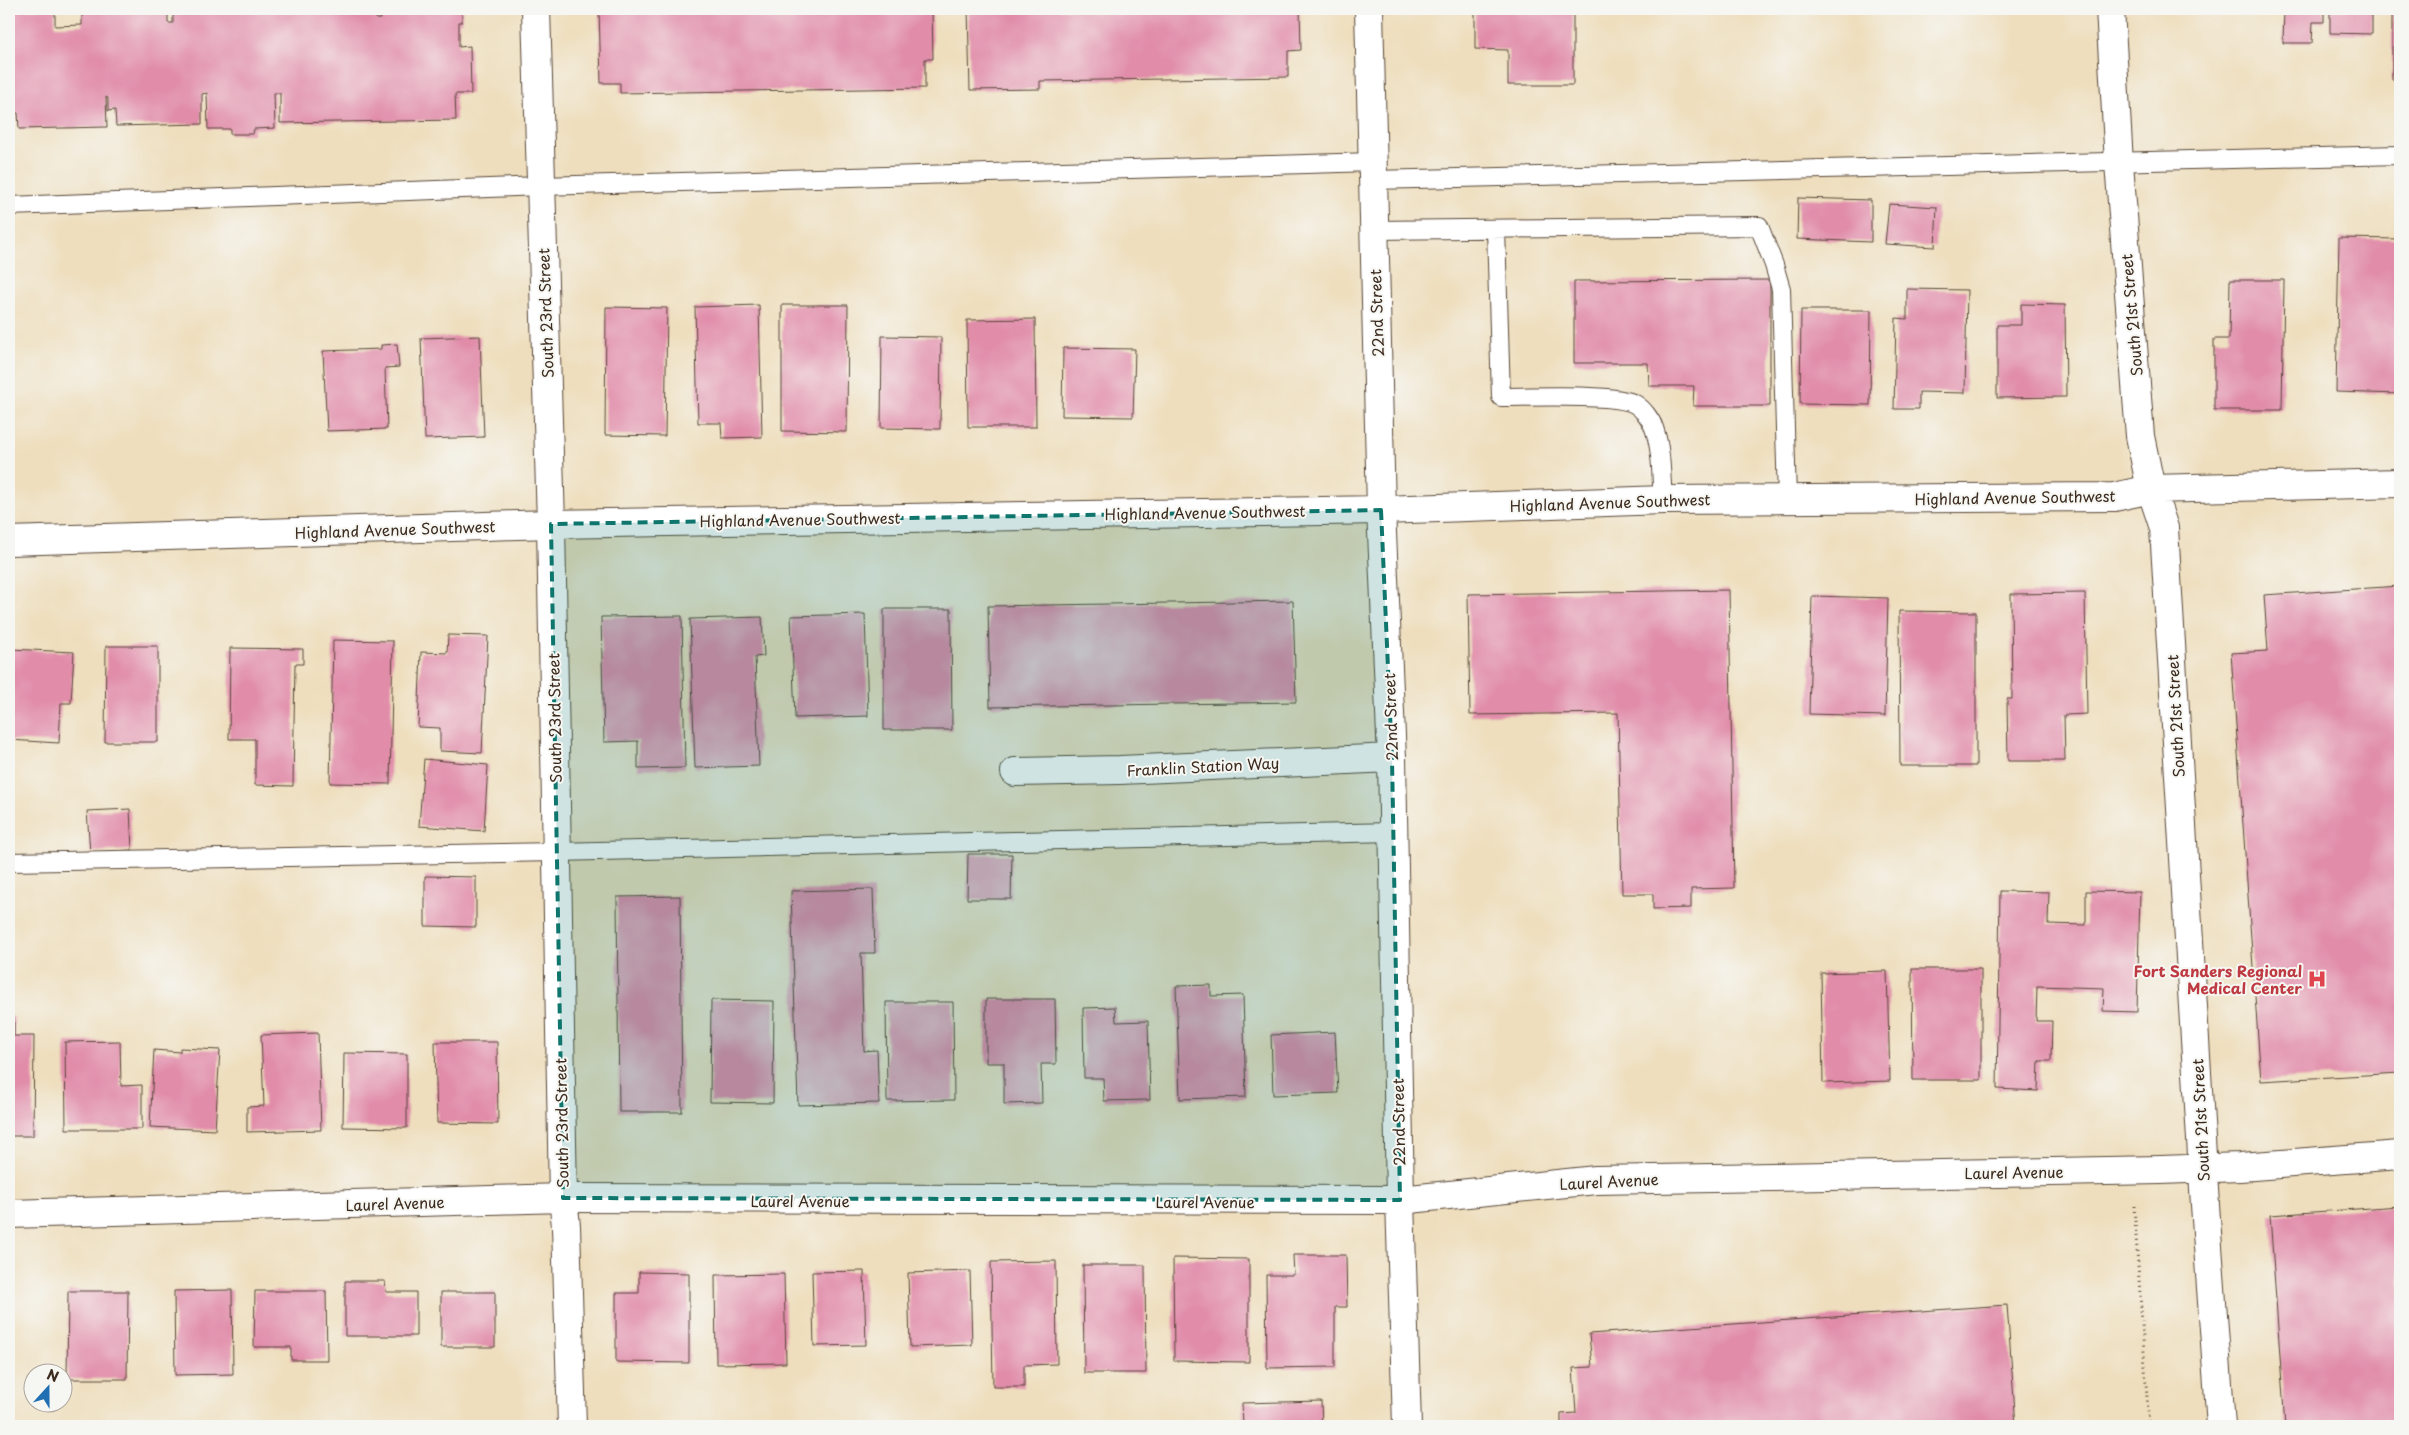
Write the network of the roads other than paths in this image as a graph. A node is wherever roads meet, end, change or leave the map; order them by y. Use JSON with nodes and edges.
{"nodes":[{"id":1,"x":536,"y":9,"type":"edge"},
{"id":2,"x":1369,"y":9,"type":"edge"},
{"id":3,"x":2110,"y":9,"type":"edge"},
{"id":4,"x":2400,"y":155,"type":"edge"},
{"id":5,"x":2119,"y":163,"type":"junction"},
{"id":6,"x":1373,"y":171,"type":"junction"},
{"id":7,"x":541,"y":186,"type":"junction"},
{"id":8,"x":9,"y":206,"type":"edge"},
{"id":9,"x":1496,"y":229,"type":"junction"},
{"id":10,"x":1374,"y":230,"type":"junction"},
{"id":11,"x":2400,"y":483,"type":"edge"},
{"id":12,"x":2151,"y":489,"type":"junction"},
{"id":13,"x":1787,"y":499,"type":"junction"},
{"id":14,"x":1663,"y":500,"type":"junction"},
{"id":15,"x":1381,"y":510,"type":"junction"},
{"id":16,"x":551,"y":524,"type":"junction"},
{"id":17,"x":9,"y":541,"type":"edge"},
{"id":18,"x":1392,"y":758,"type":"junction"},
{"id":19,"x":1015,"y":772,"type":"dead end"},
{"id":20,"x":1393,"y":832,"type":"junction"},
{"id":21,"x":556,"y":852,"type":"junction"},
{"id":22,"x":9,"y":862,"type":"edge"},
{"id":23,"x":2400,"y":1155,"type":"edge"},
{"id":24,"x":2203,"y":1167,"type":"junction"},
{"id":25,"x":563,"y":1198,"type":"junction"},
{"id":26,"x":1400,"y":1200,"type":"junction"},
{"id":27,"x":9,"y":1214,"type":"edge"},
{"id":28,"x":572,"y":1426,"type":"edge"},
{"id":29,"x":1407,"y":1426,"type":"edge"},
{"id":30,"x":2221,"y":1426,"type":"edge"}],
"edges":[{"from":1,"to":7,"type":"street","name":"South 23rd Street"},
{"from":2,"to":6,"type":"street","name":"22nd Street"},
{"from":3,"to":5,"type":"street","name":"South 21st Street"},
{"from":4,"to":5,"type":"lane"},
{"from":5,"to":6,"type":"lane"},
{"from":5,"to":12,"type":"street","name":"South 21st Street"},
{"from":6,"to":7,"type":"lane"},
{"from":6,"to":10,"type":"street","name":"22nd Street"},
{"from":7,"to":8,"type":"lane"},
{"from":7,"to":16,"type":"street","name":"South 23rd Street"},
{"from":9,"to":10,"type":"lane"},
{"from":9,"to":13,"type":"lane"},
{"from":9,"to":14,"type":"lane"},
{"from":10,"to":15,"type":"street","name":"22nd Street"},
{"from":11,"to":12,"type":"street","name":"Highland Avenue Southwest"},
{"from":12,"to":13,"type":"street","name":"Highland Avenue Southwest"},
{"from":12,"to":24,"type":"street","name":"South 21st Street"},
{"from":13,"to":14,"type":"street","name":"Highland Avenue Southwest"},
{"from":14,"to":15,"type":"street","name":"Highland Avenue Southwest"},
{"from":15,"to":16,"type":"street","name":"Highland Avenue Southwest"},
{"from":15,"to":18,"type":"street","name":"22nd Street"},
{"from":16,"to":17,"type":"street","name":"Highland Avenue Southwest"},
{"from":16,"to":21,"type":"street","name":"South 23rd Street"},
{"from":18,"to":19,"type":"street","name":"Franklin Station Way"},
{"from":18,"to":20,"type":"street","name":"22nd Street"},
{"from":20,"to":21,"type":"lane"},
{"from":20,"to":26,"type":"street","name":"22nd Street"},
{"from":21,"to":22,"type":"lane"},
{"from":21,"to":25,"type":"street","name":"South 23rd Street"},
{"from":23,"to":24,"type":"street","name":"Laurel Avenue"},
{"from":24,"to":26,"type":"street","name":"Laurel Avenue"},
{"from":24,"to":30,"type":"street","name":"South 21st Street"},
{"from":25,"to":26,"type":"street","name":"Laurel Avenue"},
{"from":25,"to":27,"type":"street","name":"Laurel Avenue"},
{"from":25,"to":28,"type":"street","name":"South 23rd Street"},
{"from":26,"to":29,"type":"street","name":"22nd Street"}]}
